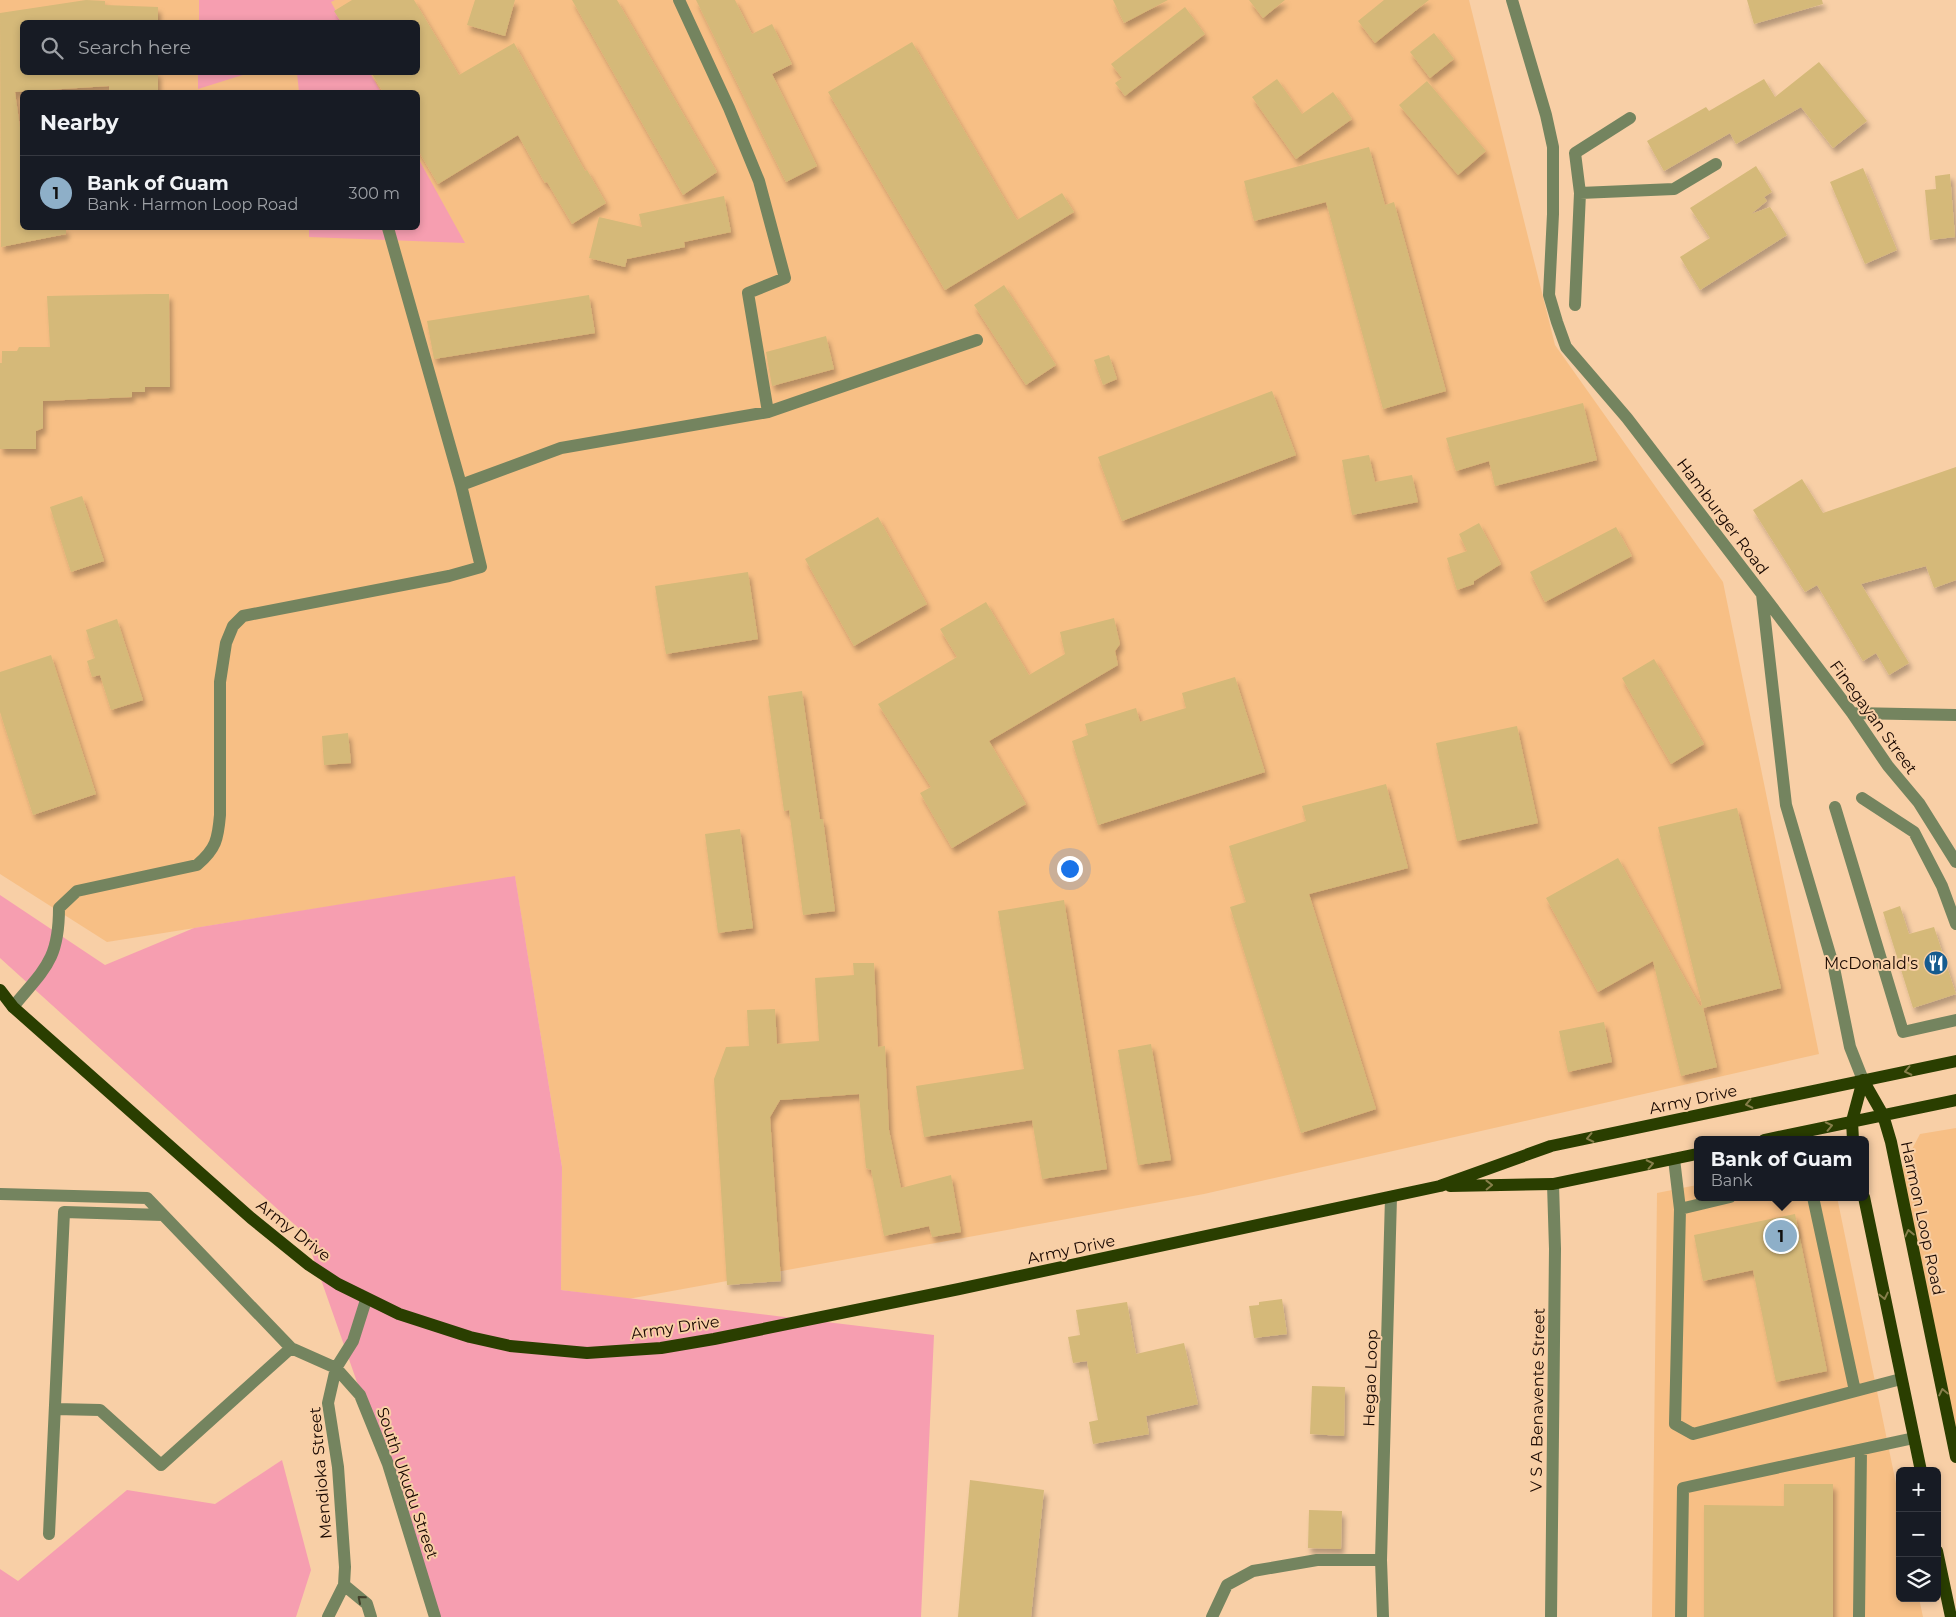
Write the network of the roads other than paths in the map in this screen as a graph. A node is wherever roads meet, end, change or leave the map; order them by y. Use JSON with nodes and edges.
{"nodes":[{"id":1,"x":678,"y":0,"type":"edge"},
{"id":2,"x":1512,"y":0,"type":"edge"},
{"id":3,"x":1630,"y":118,"type":"dead end"},
{"id":4,"x":1575,"y":153,"type":"junction"},
{"id":5,"x":1553,"y":154,"type":"junction"},
{"id":6,"x":1716,"y":164,"type":"dead end"},
{"id":7,"x":1580,"y":193,"type":"junction"},
{"id":8,"x":389,"y":230,"type":"edge"},
{"id":9,"x":1575,"y":306,"type":"dead end"},
{"id":10,"x":977,"y":340,"type":"dead end"},
{"id":11,"x":768,"y":412,"type":"junction"},
{"id":12,"x":461,"y":485,"type":"junction"},
{"id":13,"x":1762,"y":594,"type":"junction"},
{"id":14,"x":1852,"y":713,"type":"junction"},
{"id":15,"x":1956,"y":715,"type":"edge"},
{"id":16,"x":1862,"y":798,"type":"dead end"},
{"id":17,"x":1836,"y":807,"type":"dead end"},
{"id":18,"x":1956,"y":862,"type":"edge"},
{"id":19,"x":1956,"y":924,"type":"edge"},
{"id":20,"x":0,"y":990,"type":"edge"},
{"id":21,"x":0,"y":1000,"type":"edge"},
{"id":22,"x":13,"y":1007,"type":"junction"},
{"id":23,"x":1956,"y":1020,"type":"edge"},
{"id":24,"x":1956,"y":1061,"type":"edge"},
{"id":25,"x":1864,"y":1080,"type":"junction"},
{"id":26,"x":1956,"y":1100,"type":"edge"},
{"id":27,"x":1883,"y":1115,"type":"junction"},
{"id":28,"x":1852,"y":1122,"type":"junction"},
{"id":29,"x":1784,"y":1136,"type":"edge"},
{"id":30,"x":1853,"y":1136,"type":"edge"},
{"id":31,"x":1694,"y":1155,"type":"edge"},
{"id":32,"x":1674,"y":1159,"type":"junction"},
{"id":33,"x":1554,"y":1184,"type":"junction"},
{"id":34,"x":1440,"y":1186,"type":"junction"},
{"id":35,"x":0,"y":1194,"type":"edge"},
{"id":36,"x":1391,"y":1197,"type":"junction"},
{"id":37,"x":1713,"y":1201,"type":"edge"},
{"id":38,"x":1814,"y":1201,"type":"edge"},
{"id":39,"x":1865,"y":1201,"type":"edge"},
{"id":40,"x":1680,"y":1209,"type":"junction"},
{"id":41,"x":163,"y":1215,"type":"junction"},
{"id":42,"x":366,"y":1300,"type":"junction"},
{"id":43,"x":292,"y":1348,"type":"junction"},
{"id":44,"x":336,"y":1368,"type":"junction"},
{"id":45,"x":1901,"y":1379,"type":"junction"},
{"id":46,"x":1855,"y":1391,"type":"junction"},
{"id":47,"x":55,"y":1409,"type":"junction"},
{"id":48,"x":1914,"y":1438,"type":"junction"},
{"id":49,"x":1860,"y":1450,"type":"junction"},
{"id":50,"x":1956,"y":1456,"type":"edge"},
{"id":51,"x":1920,"y":1467,"type":"edge"},
{"id":52,"x":49,"y":1534,"type":"dead end"},
{"id":53,"x":1938,"y":1557,"type":"edge"},
{"id":54,"x":1381,"y":1560,"type":"junction"},
{"id":55,"x":344,"y":1585,"type":"junction"},
{"id":56,"x":328,"y":1617,"type":"edge"},
{"id":57,"x":371,"y":1617,"type":"edge"},
{"id":58,"x":435,"y":1617,"type":"edge"},
{"id":59,"x":1212,"y":1617,"type":"edge"},
{"id":60,"x":1383,"y":1617,"type":"edge"},
{"id":61,"x":1550,"y":1617,"type":"edge"},
{"id":62,"x":1681,"y":1617,"type":"edge"},
{"id":63,"x":1859,"y":1617,"type":"edge"},
{"id":64,"x":1951,"y":1617,"type":"edge"}],
"edges":[{"from":1,"to":11,"type":"street"},
{"from":2,"to":5,"type":"street","name":"Hamburger Road"},
{"from":3,"to":4,"type":"street"},
{"from":4,"to":5,"type":"street"},
{"from":4,"to":7,"type":"street"},
{"from":5,"to":13,"type":"street","name":"Hamburger Road"},
{"from":6,"to":7,"type":"street"},
{"from":7,"to":9,"type":"street"},
{"from":8,"to":12,"type":"street"},
{"from":10,"to":11,"type":"street"},
{"from":11,"to":12,"type":"street"},
{"from":12,"to":22,"type":"street"},
{"from":13,"to":14,"type":"street","name":"Finegayan Street"},
{"from":13,"to":25,"type":"street","name":"Hamburger Road"},
{"from":14,"to":15,"type":"street"},
{"from":14,"to":18,"type":"street","name":"Finegayan Street"},
{"from":16,"to":19,"type":"street"},
{"from":17,"to":23,"type":"street"},
{"from":20,"to":22,"type":"main road","name":"Army Drive"},
{"from":21,"to":22,"type":"main road","name":"Army Drive"},
{"from":22,"to":42,"type":"main road","name":"Army Drive"},
{"from":24,"to":25,"type":"main road","name":"Army Drive","one_way":true},
{"from":25,"to":27,"type":"main road","name":"Harmon Loop Road"},
{"from":25,"to":28,"type":"main road"},
{"from":25,"to":34,"type":"main road","name":"Army Drive","one_way":true},
{"from":26,"to":27,"type":"main road"},
{"from":27,"to":28,"type":"main road"},
{"from":50,"to":27,"type":"main road","name":"Harmon Loop Road","one_way":true},
{"from":29,"to":28,"type":"main road","one_way":true},
{"from":28,"to":30,"type":"main road"},
{"from":31,"to":32,"type":"main road","name":"Army Drive"},
{"from":33,"to":32,"type":"main road","name":"Army Drive","one_way":true},
{"from":32,"to":40,"type":"street"},
{"from":34,"to":33,"type":"main road","name":"Army Drive","one_way":true},
{"from":33,"to":61,"type":"street","name":"V S A Benavente Street"},
{"from":34,"to":36,"type":"main road","name":"Army Drive"},
{"from":35,"to":41,"type":"street"},
{"from":36,"to":42,"type":"main road","name":"Army Drive"},
{"from":36,"to":54,"type":"street","name":"Hegao Loop"},
{"from":37,"to":40,"type":"street"},
{"from":38,"to":46,"type":"street"},
{"from":39,"to":45,"type":"main road","one_way":true},
{"from":40,"to":46,"type":"street"},
{"from":41,"to":43,"type":"street"},
{"from":41,"to":47,"type":"street"},
{"from":42,"to":44,"type":"street","name":"Mendioka Street"},
{"from":43,"to":44,"type":"street"},
{"from":43,"to":47,"type":"street"},
{"from":44,"to":55,"type":"street","name":"Mendioka Street"},
{"from":44,"to":58,"type":"street","name":"South Ukudu Street"},
{"from":45,"to":46,"type":"street"},
{"from":45,"to":48,"type":"main road"},
{"from":47,"to":52,"type":"street"},
{"from":48,"to":49,"type":"street"},
{"from":48,"to":51,"type":"main road"},
{"from":49,"to":62,"type":"street"},
{"from":49,"to":63,"type":"street"},
{"from":53,"to":64,"type":"main road"},
{"from":54,"to":59,"type":"street"},
{"from":54,"to":60,"type":"street","name":"Hegao Loop"},
{"from":55,"to":56,"type":"street","name":"Mendioka Street"},
{"from":57,"to":55,"type":"street","one_way":true}]}
